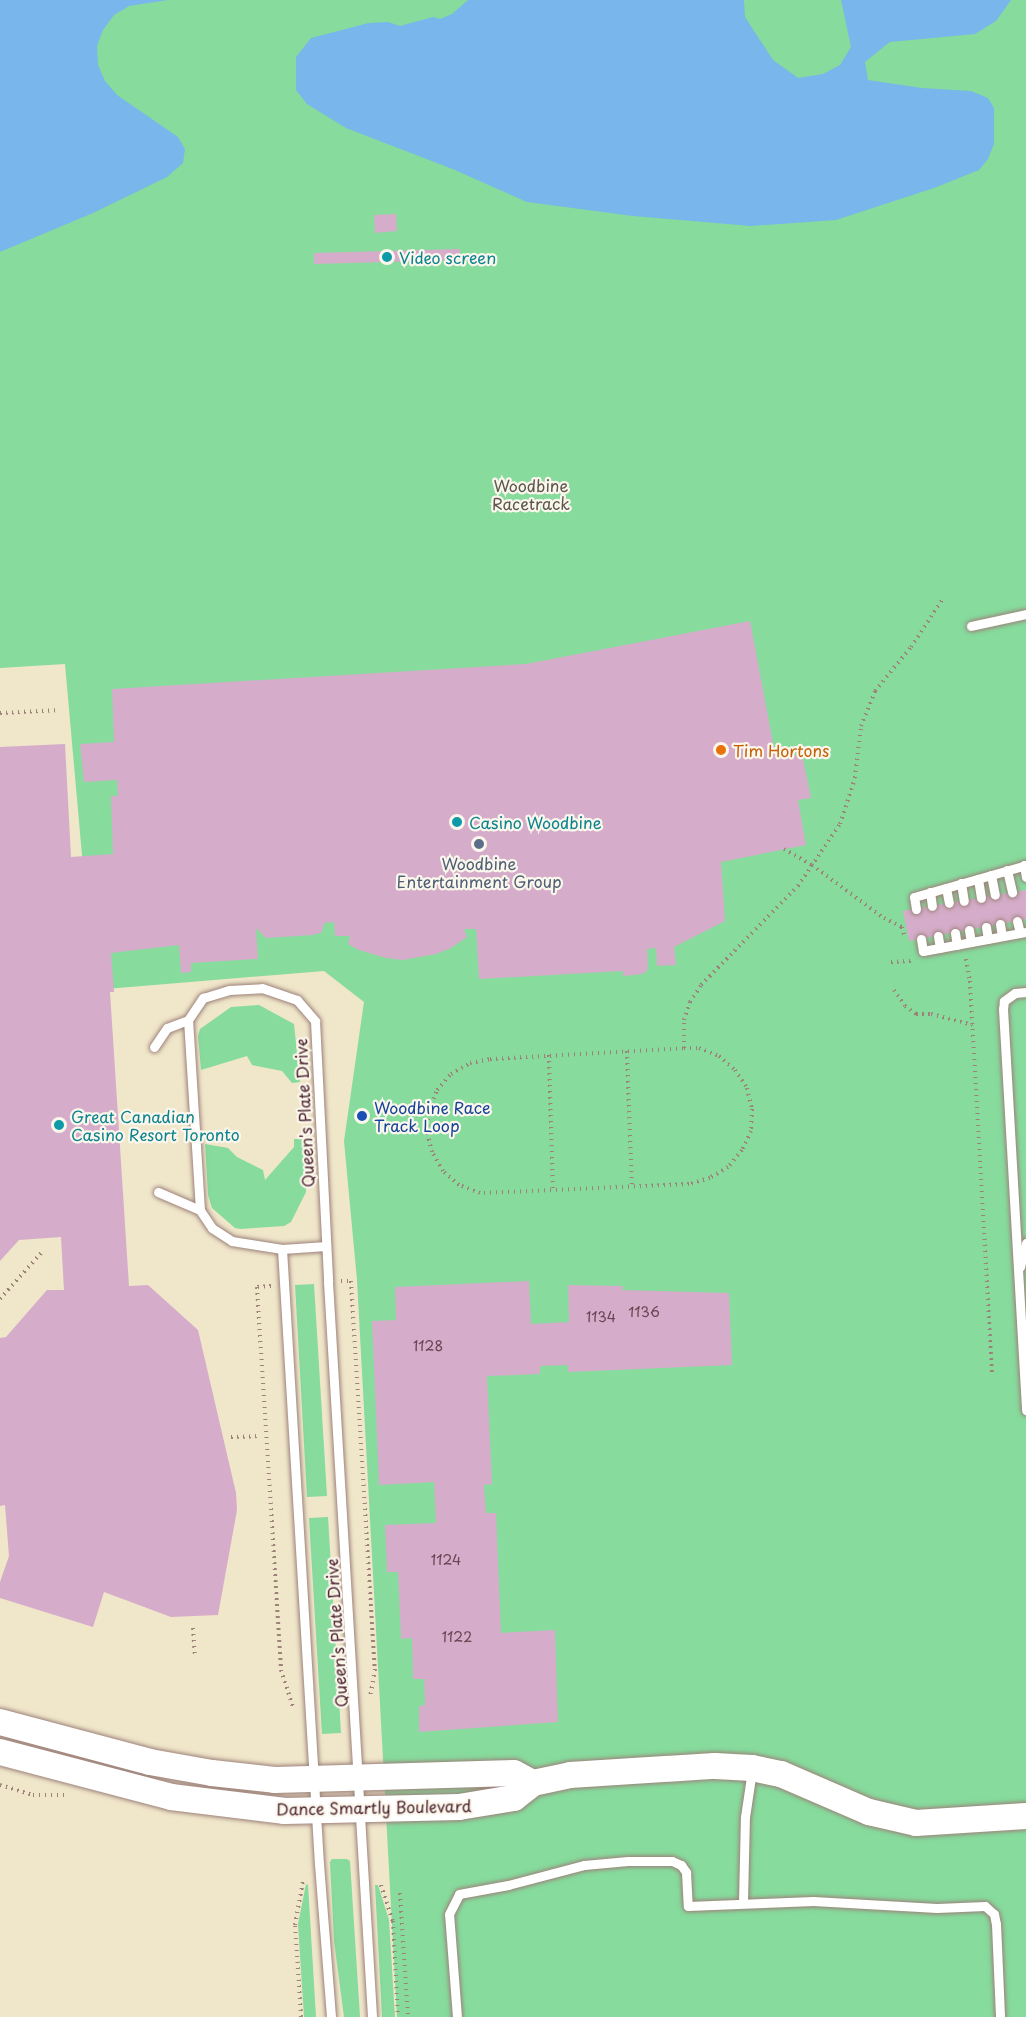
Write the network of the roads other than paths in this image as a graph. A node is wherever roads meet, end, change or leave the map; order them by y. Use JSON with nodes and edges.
{"nodes":[{"id":1,"x":1026,"y":614,"type":"edge"},
{"id":2,"x":971,"y":626,"type":"dead end"},
{"id":3,"x":1025,"y":865,"type":"edge"},
{"id":4,"x":1007,"y":870,"type":"junction"},
{"id":5,"x":991,"y":875,"type":"junction"},
{"id":6,"x":1026,"y":878,"type":"edge"},
{"id":7,"x":978,"y":879,"type":"junction"},
{"id":8,"x":961,"y":884,"type":"junction"},
{"id":9,"x":946,"y":888,"type":"junction"},
{"id":10,"x":930,"y":892,"type":"junction"},
{"id":11,"x":1012,"y":892,"type":"dead end"},
{"id":12,"x":995,"y":895,"type":"dead end"},
{"id":13,"x":981,"y":898,"type":"dead end"},
{"id":14,"x":964,"y":901,"type":"dead end"},
{"id":15,"x":949,"y":903,"type":"dead end"},
{"id":16,"x":932,"y":906,"type":"dead end"},
{"id":17,"x":916,"y":909,"type":"dead end"},
{"id":18,"x":1017,"y":921,"type":"dead end"},
{"id":19,"x":1000,"y":924,"type":"dead end"},
{"id":20,"x":986,"y":927,"type":"dead end"},
{"id":21,"x":969,"y":930,"type":"dead end"},
{"id":22,"x":954,"y":933,"type":"dead end"},
{"id":23,"x":1023,"y":933,"type":"edge"},
{"id":24,"x":938,"y":936,"type":"dead end"},
{"id":25,"x":1002,"y":936,"type":"junction"},
{"id":26,"x":921,"y":939,"type":"dead end"},
{"id":27,"x":988,"y":939,"type":"junction"},
{"id":28,"x":971,"y":942,"type":"junction"},
{"id":29,"x":957,"y":945,"type":"junction"},
{"id":30,"x":940,"y":948,"type":"junction"},
{"id":31,"x":1026,"y":992,"type":"edge"},
{"id":32,"x":188,"y":1020,"type":"junction"},
{"id":33,"x":154,"y":1047,"type":"dead end"},
{"id":34,"x":158,"y":1192,"type":"dead end"},
{"id":35,"x":200,"y":1210,"type":"junction"},
{"id":36,"x":1026,"y":1243,"type":"edge"},
{"id":37,"x":326,"y":1246,"type":"junction"},
{"id":38,"x":282,"y":1249,"type":"junction"},
{"id":39,"x":1017,"y":1275,"type":"junction"},
{"id":40,"x":1026,"y":1403,"type":"edge"},
{"id":41,"x":0,"y":1722,"type":"edge"},
{"id":42,"x":0,"y":1752,"type":"edge"},
{"id":43,"x":752,"y":1768,"type":"junction"},
{"id":44,"x":360,"y":1777,"type":"junction"},
{"id":45,"x":315,"y":1778,"type":"junction"},
{"id":46,"x":533,"y":1783,"type":"junction"},
{"id":47,"x":316,"y":1810,"type":"junction"},
{"id":48,"x":362,"y":1810,"type":"junction"},
{"id":49,"x":1026,"y":1816,"type":"edge"},
{"id":50,"x":743,"y":1902,"type":"junction"},
{"id":51,"x":331,"y":2017,"type":"edge"},
{"id":52,"x":372,"y":2017,"type":"edge"},
{"id":53,"x":457,"y":2017,"type":"edge"},
{"id":54,"x":1000,"y":2017,"type":"edge"}],
"edges":[{"from":1,"to":2,"type":"lane"},
{"from":3,"to":4,"type":"lane"},
{"from":3,"to":6,"type":"lane"},
{"from":4,"to":5,"type":"lane"},
{"from":4,"to":11,"type":"lane"},
{"from":5,"to":7,"type":"lane"},
{"from":5,"to":12,"type":"lane"},
{"from":7,"to":8,"type":"lane"},
{"from":7,"to":13,"type":"lane"},
{"from":8,"to":9,"type":"lane"},
{"from":8,"to":14,"type":"lane"},
{"from":9,"to":10,"type":"lane"},
{"from":9,"to":15,"type":"lane"},
{"from":10,"to":16,"type":"lane"},
{"from":10,"to":17,"type":"lane"},
{"from":18,"to":23,"type":"lane"},
{"from":19,"to":25,"type":"lane"},
{"from":20,"to":27,"type":"lane"},
{"from":21,"to":28,"type":"lane"},
{"from":22,"to":29,"type":"lane"},
{"from":23,"to":25,"type":"lane"},
{"from":24,"to":30,"type":"lane"},
{"from":25,"to":27,"type":"lane"},
{"from":26,"to":30,"type":"lane"},
{"from":27,"to":28,"type":"lane"},
{"from":28,"to":29,"type":"lane"},
{"from":29,"to":30,"type":"lane"},
{"from":31,"to":39,"type":"lane"},
{"from":32,"to":33,"type":"lane"},
{"from":32,"to":35,"type":"lane"},
{"from":32,"to":37,"type":"lane","name":"Queen's Plate Drive"},
{"from":34,"to":35,"type":"lane"},
{"from":35,"to":38,"type":"lane"},
{"from":36,"to":39,"type":"lane"},
{"from":37,"to":38,"type":"lane"},
{"from":37,"to":44,"type":"lane","name":"Queen's Plate Drive"},
{"from":38,"to":45,"type":"lane","name":"Queen's Plate Drive"},
{"from":39,"to":40,"type":"lane"},
{"from":41,"to":45,"type":"street","name":"Dance Smartly Boulevard"},
{"from":42,"to":47,"type":"street","name":"Dance Smartly Boulevard"},
{"from":43,"to":46,"type":"street","name":"Dance Smartly Boulevard"},
{"from":43,"to":49,"type":"street","name":"Dance Smartly Boulevard"},
{"from":43,"to":50,"type":"lane"},
{"from":44,"to":45,"type":"street","name":"Dance Smartly Boulevard"},
{"from":44,"to":46,"type":"street","name":"Dance Smartly Boulevard"},
{"from":44,"to":48,"type":"lane","name":"Queen's Plate Drive"},
{"from":45,"to":47,"type":"lane","name":"Queen's Plate Drive"},
{"from":46,"to":48,"type":"street","name":"Dance Smartly Boulevard"},
{"from":47,"to":48,"type":"street","name":"Dance Smartly Boulevard"},
{"from":47,"to":51,"type":"lane","name":"Queen's Plate Drive"},
{"from":48,"to":52,"type":"lane","name":"Queen's Plate Drive"},
{"from":50,"to":53,"type":"lane"},
{"from":50,"to":54,"type":"lane"}]}
